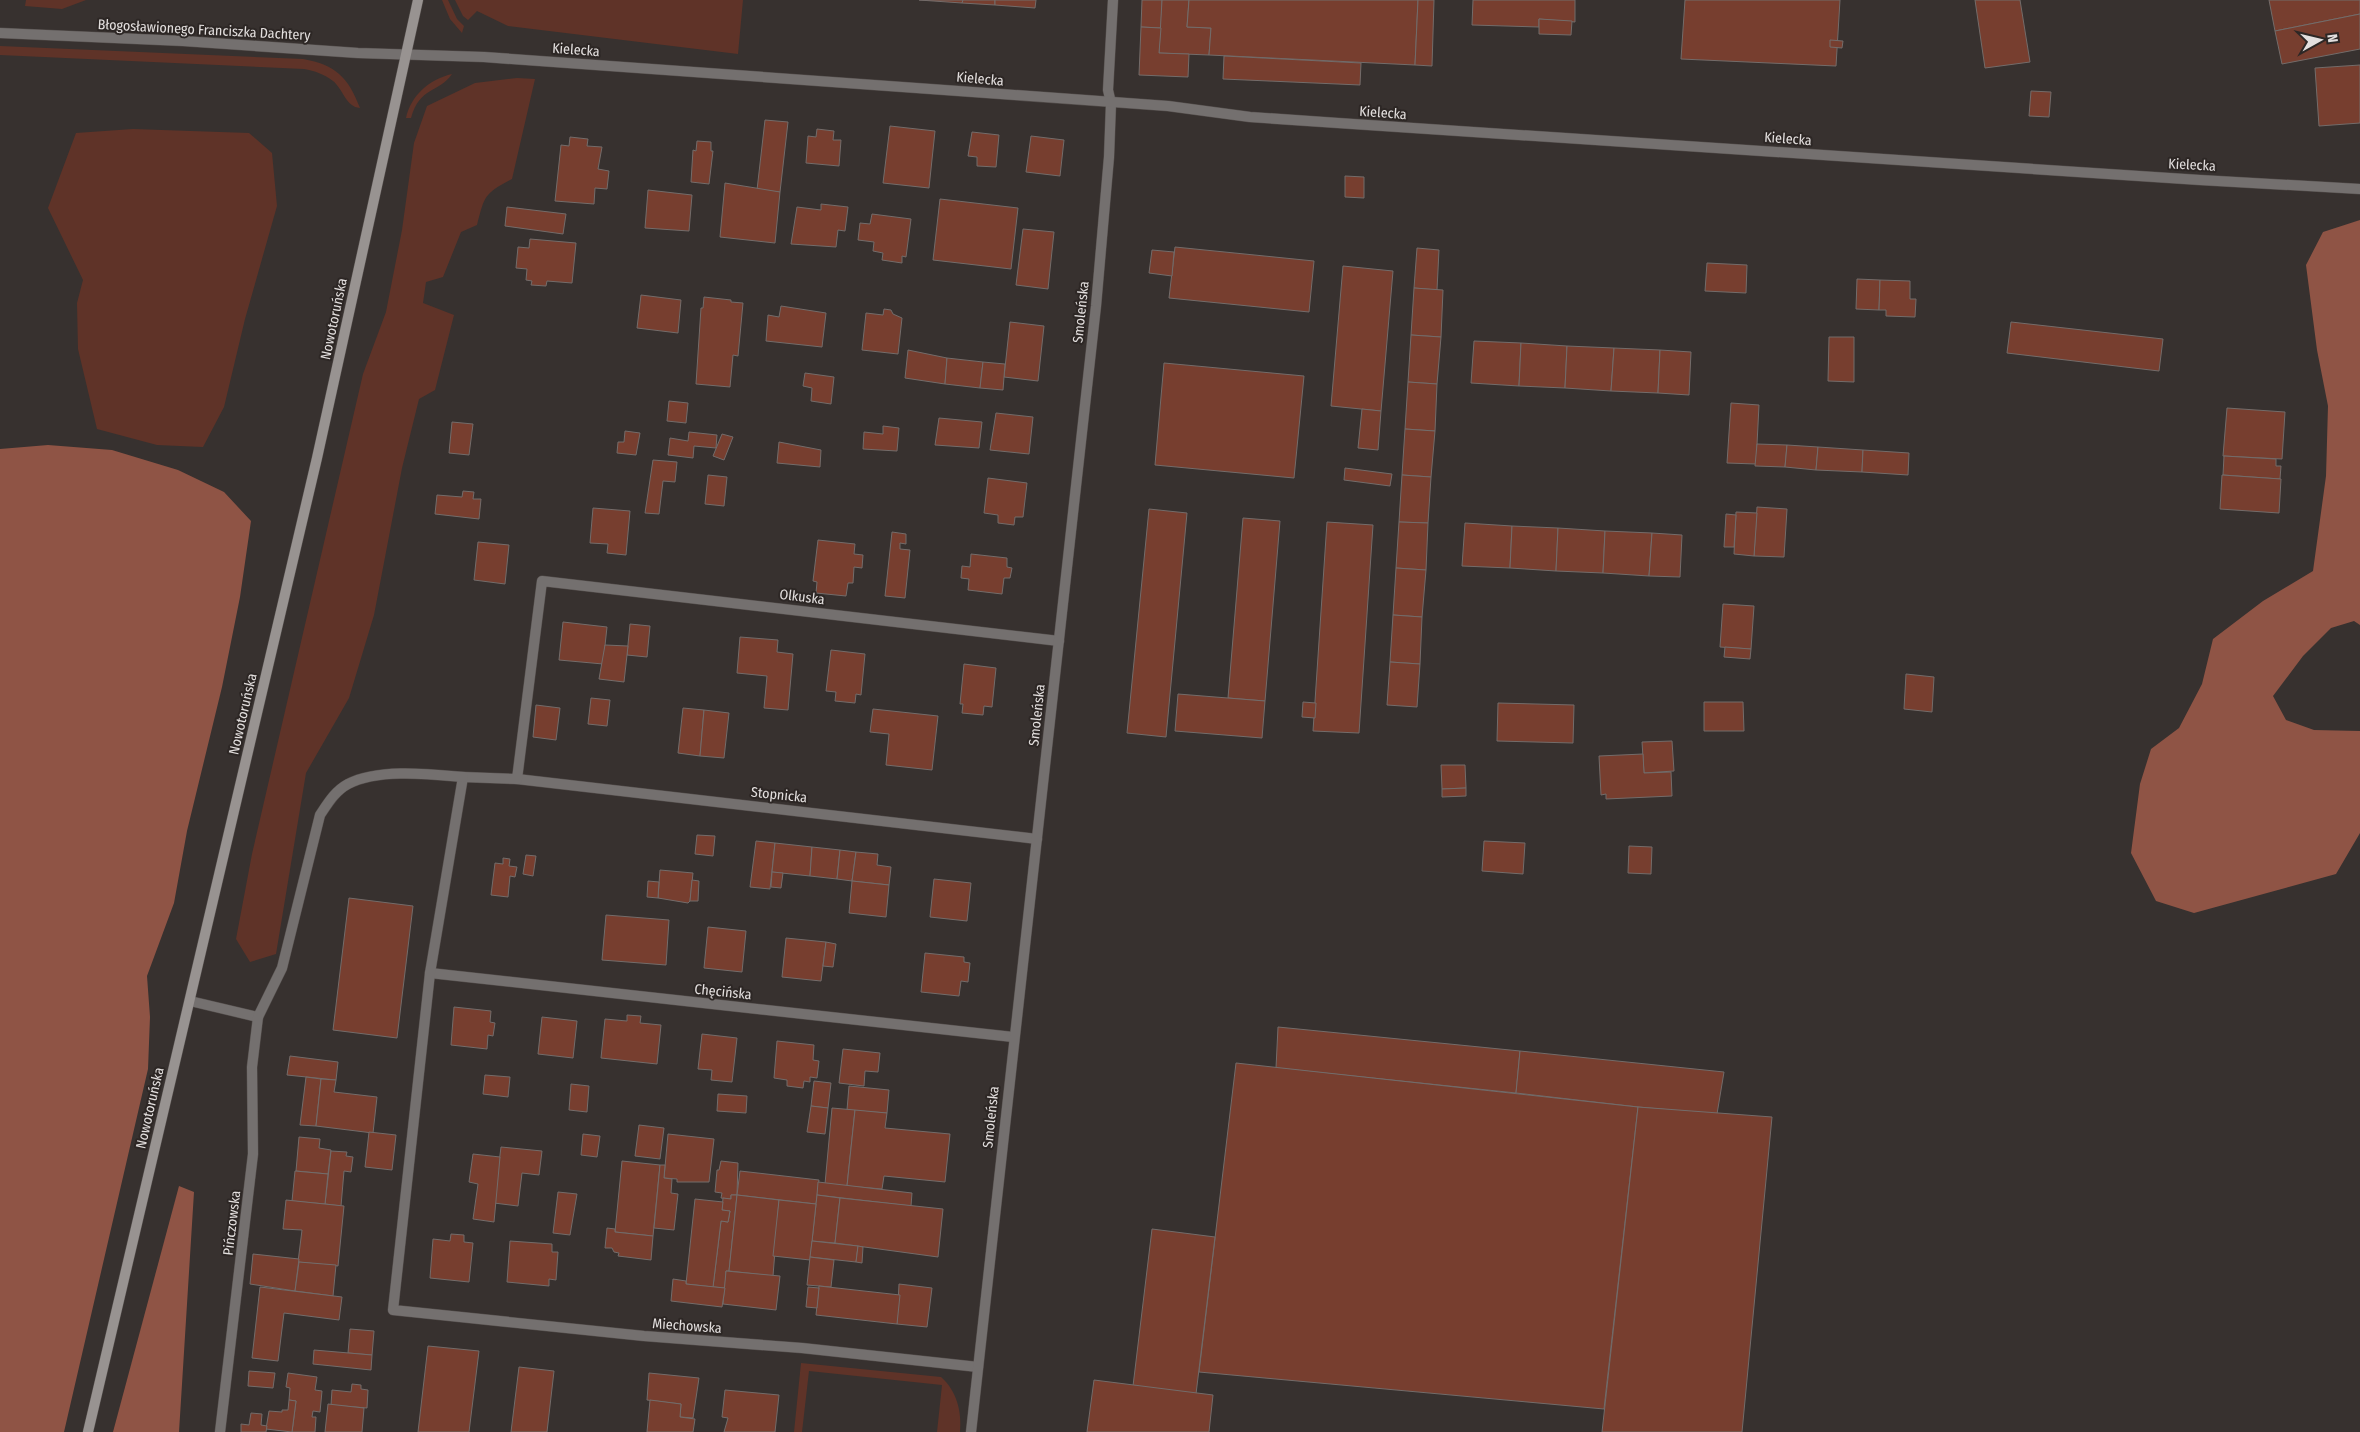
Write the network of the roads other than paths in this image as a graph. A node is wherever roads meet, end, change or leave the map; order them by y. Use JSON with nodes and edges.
{"nodes":[{"id":1,"x":418,"y":0,"type":"edge"},
{"id":2,"x":1113,"y":0,"type":"edge"},
{"id":3,"x":0,"y":33,"type":"edge"},
{"id":4,"x":406,"y":53,"type":"junction"},
{"id":5,"x":1110,"y":103,"type":"junction"},
{"id":6,"x":2360,"y":189,"type":"edge"},
{"id":7,"x":1059,"y":641,"type":"junction"},
{"id":8,"x":463,"y":778,"type":"junction"},
{"id":9,"x":518,"y":779,"type":"junction"},
{"id":10,"x":1037,"y":839,"type":"junction"},
{"id":11,"x":430,"y":973,"type":"junction"},
{"id":12,"x":190,"y":1001,"type":"junction"},
{"id":13,"x":258,"y":1017,"type":"junction"},
{"id":14,"x":1013,"y":1037,"type":"junction"},
{"id":15,"x":978,"y":1367,"type":"junction"},
{"id":16,"x":88,"y":1432,"type":"edge"},
{"id":17,"x":220,"y":1432,"type":"edge"},
{"id":18,"x":971,"y":1432,"type":"edge"}],
"edges":[{"from":1,"to":4,"type":"main road","name":"Nowotoruńska"},
{"from":2,"to":5,"type":"street","name":"Smoleńska"},
{"from":3,"to":4,"type":"street","name":"Błogosławionego Franciszka Dachtery"},
{"from":4,"to":5,"type":"street","name":"Kielecka"},
{"from":4,"to":12,"type":"main road","name":"Nowotoruńska"},
{"from":5,"to":6,"type":"street","name":"Kielecka"},
{"from":5,"to":7,"type":"street","name":"Smoleńska"},
{"from":7,"to":9,"type":"street","name":"Olkuska"},
{"from":7,"to":10,"type":"street","name":"Smoleńska"},
{"from":8,"to":9,"type":"street","name":"Stopnicka"},
{"from":8,"to":11,"type":"street"},
{"from":8,"to":13,"type":"street","name":"Pińczowska"},
{"from":9,"to":10,"type":"street","name":"Stopnicka"},
{"from":10,"to":14,"type":"street","name":"Smoleńska"},
{"from":11,"to":14,"type":"street","name":"Chęcińska"},
{"from":11,"to":15,"type":"street","name":"Miechowska"},
{"from":12,"to":13,"type":"street"},
{"from":12,"to":16,"type":"main road","name":"Nowotoruńska"},
{"from":13,"to":17,"type":"street","name":"Pińczowska"},
{"from":14,"to":15,"type":"street","name":"Smoleńska"},
{"from":15,"to":18,"type":"street","name":"Smoleńska"}]}
